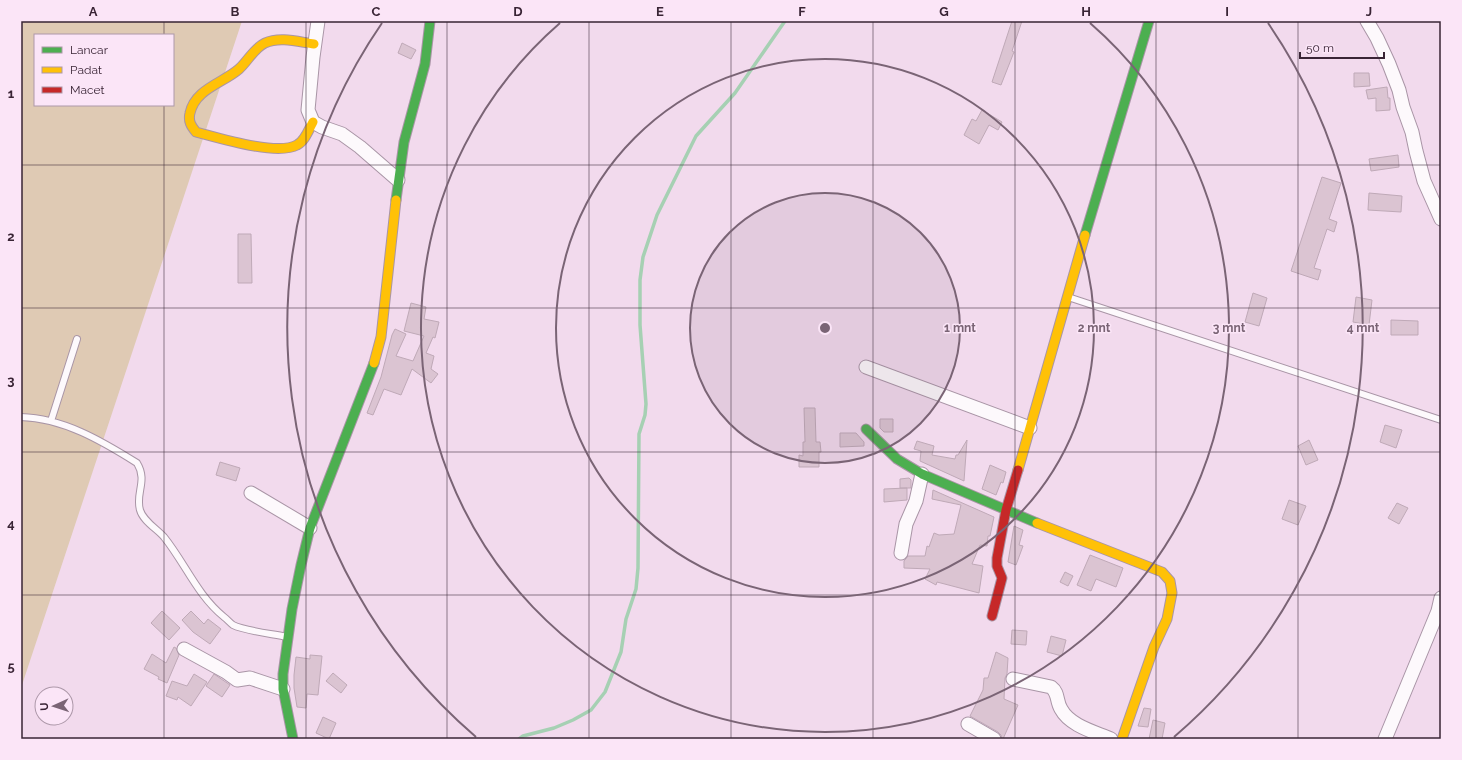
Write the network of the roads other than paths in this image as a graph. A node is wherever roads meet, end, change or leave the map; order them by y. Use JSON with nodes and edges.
{"nodes":[{"id":1,"x":318,"y":21,"type":"edge"},
{"id":2,"x":430,"y":21,"type":"edge"},
{"id":3,"x":1149,"y":21,"type":"edge"},
{"id":4,"x":1367,"y":21,"type":"edge"},
{"id":5,"x":314,"y":44,"type":"junction"},
{"id":6,"x":313,"y":122,"type":"junction"},
{"id":7,"x":398,"y":180,"type":"junction"},
{"id":8,"x":1441,"y":219,"type":"edge"},
{"id":9,"x":1067,"y":296,"type":"junction"},
{"id":10,"x":77,"y":339,"type":"dead end"},
{"id":11,"x":866,"y":367,"type":"dead end"},
{"id":12,"x":21,"y":417,"type":"edge"},
{"id":13,"x":1441,"y":420,"type":"edge"},
{"id":14,"x":51,"y":421,"type":"junction"},
{"id":15,"x":866,"y":428,"type":"dead end"},
{"id":16,"x":1030,"y":428,"type":"junction"},
{"id":17,"x":922,"y":474,"type":"junction"},
{"id":18,"x":252,"y":493,"type":"dead end"},
{"id":19,"x":1006,"y":510,"type":"junction"},
{"id":20,"x":310,"y":528,"type":"junction"},
{"id":21,"x":901,"y":552,"type":"dead end"},
{"id":22,"x":1441,"y":598,"type":"edge"},
{"id":23,"x":992,"y":616,"type":"dead end"},
{"id":24,"x":288,"y":638,"type":"junction"},
{"id":25,"x":184,"y":650,"type":"dead end"},
{"id":26,"x":1013,"y":679,"type":"dead end"},
{"id":27,"x":283,"y":689,"type":"junction"},
{"id":28,"x":968,"y":724,"type":"dead end"},
{"id":29,"x":294,"y":739,"type":"edge"},
{"id":30,"x":994,"y":739,"type":"edge"},
{"id":31,"x":1111,"y":739,"type":"edge"},
{"id":32,"x":1122,"y":739,"type":"edge"},
{"id":33,"x":1384,"y":739,"type":"edge"}],
"edges":[{"from":1,"to":5,"type":"street"},
{"from":2,"to":7,"type":"street"},
{"from":3,"to":9,"type":"street"},
{"from":4,"to":8,"type":"street"},
{"from":5,"to":6,"type":"street"},
{"from":5,"to":6,"type":"street"},
{"from":6,"to":7,"type":"street"},
{"from":7,"to":20,"type":"street"},
{"from":9,"to":13,"type":"lane"},
{"from":9,"to":16,"type":"street"},
{"from":10,"to":14,"type":"lane"},
{"from":11,"to":16,"type":"street"},
{"from":12,"to":14,"type":"lane"},
{"from":14,"to":24,"type":"lane"},
{"from":15,"to":17,"type":"street"},
{"from":16,"to":19,"type":"street"},
{"from":17,"to":19,"type":"street"},
{"from":17,"to":21,"type":"street"},
{"from":18,"to":20,"type":"street"},
{"from":19,"to":23,"type":"street"},
{"from":19,"to":32,"type":"street"},
{"from":20,"to":24,"type":"street"},
{"from":22,"to":33,"type":"street"},
{"from":24,"to":27,"type":"street"},
{"from":25,"to":27,"type":"street"},
{"from":26,"to":31,"type":"street"},
{"from":27,"to":29,"type":"street"},
{"from":28,"to":30,"type":"street"}]}
